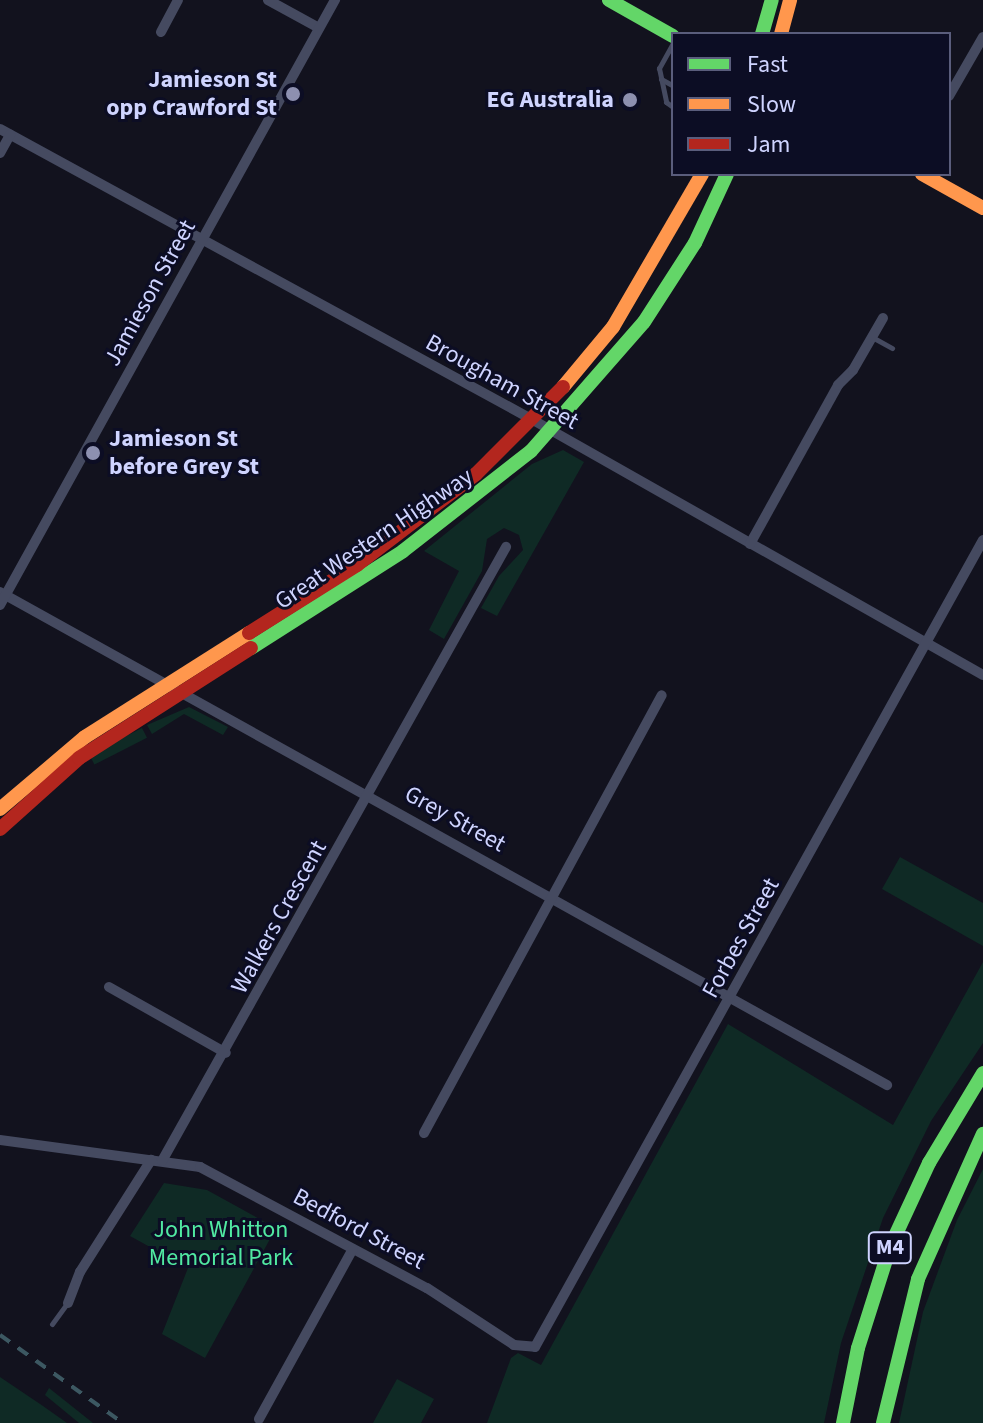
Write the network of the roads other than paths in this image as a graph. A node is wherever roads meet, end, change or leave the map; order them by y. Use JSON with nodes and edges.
{"nodes":[{"id":1,"x":178,"y":0,"type":"edge"},
{"id":2,"x":268,"y":0,"type":"edge"},
{"id":3,"x":335,"y":0,"type":"edge"},
{"id":4,"x":609,"y":0,"type":"edge"},
{"id":5,"x":772,"y":0,"type":"edge"},
{"id":6,"x":790,"y":0,"type":"edge"},
{"id":7,"x":319,"y":28,"type":"junction"},
{"id":8,"x":161,"y":32,"type":"dead end"},
{"id":9,"x":763,"y":32,"type":"edge"},
{"id":10,"x":782,"y":32,"type":"edge"},
{"id":11,"x":671,"y":35,"type":"edge"},
{"id":12,"x":983,"y":37,"type":"edge"},
{"id":13,"x":671,"y":46,"type":"edge"},
{"id":14,"x":663,"y":60,"type":"junction"},
{"id":15,"x":671,"y":65,"type":"edge"},
{"id":16,"x":661,"y":79,"type":"junction"},
{"id":17,"x":671,"y":84,"type":"edge"},
{"id":18,"x":951,"y":93,"type":"edge"},
{"id":19,"x":671,"y":106,"type":"edge"},
{"id":20,"x":5,"y":132,"type":"edge"},
{"id":21,"x":0,"y":153,"type":"edge"},
{"id":22,"x":701,"y":176,"type":"edge"},
{"id":23,"x":726,"y":176,"type":"edge"},
{"id":24,"x":735,"y":176,"type":"edge"},
{"id":25,"x":926,"y":176,"type":"edge"},
{"id":26,"x":718,"y":196,"type":"junction"},
{"id":27,"x":983,"y":208,"type":"edge"},
{"id":28,"x":201,"y":241,"type":"junction"},
{"id":29,"x":883,"y":318,"type":"dead end"},
{"id":30,"x":872,"y":337,"type":"junction"},
{"id":31,"x":892,"y":348,"type":"dead end"},
{"id":32,"x":533,"y":420,"type":"junction"},
{"id":33,"x":550,"y":431,"type":"junction"},
{"id":34,"x":983,"y":540,"type":"edge"},
{"id":35,"x":750,"y":544,"type":"junction"},
{"id":36,"x":506,"y":547,"type":"dead end"},
{"id":37,"x":2,"y":598,"type":"edge"},
{"id":38,"x":926,"y":642,"type":"junction"},
{"id":39,"x":983,"y":675,"type":"edge"},
{"id":40,"x":167,"y":684,"type":"junction"},
{"id":41,"x":182,"y":691,"type":"junction"},
{"id":42,"x":662,"y":695,"type":"dead end"},
{"id":43,"x":369,"y":795,"type":"junction"},
{"id":44,"x":0,"y":809,"type":"edge"},
{"id":45,"x":0,"y":829,"type":"edge"},
{"id":46,"x":555,"y":898,"type":"junction"},
{"id":47,"x":109,"y":987,"type":"dead end"},
{"id":48,"x":732,"y":996,"type":"junction"},
{"id":49,"x":226,"y":1053,"type":"junction"},
{"id":50,"x":983,"y":1073,"type":"edge"},
{"id":51,"x":887,"y":1085,"type":"dead end"},
{"id":52,"x":424,"y":1133,"type":"dead end"},
{"id":53,"x":983,"y":1134,"type":"edge"},
{"id":54,"x":0,"y":1140,"type":"edge"},
{"id":55,"x":156,"y":1160,"type":"junction"},
{"id":56,"x":353,"y":1249,"type":"junction"},
{"id":57,"x":68,"y":1303,"type":"joint"},
{"id":58,"x":52,"y":1324,"type":"dead end"},
{"id":59,"x":529,"y":1349,"type":"joint"},
{"id":60,"x":259,"y":1421,"type":"edge"},
{"id":61,"x":843,"y":1423,"type":"edge"},
{"id":62,"x":883,"y":1423,"type":"edge"}],
"edges":[{"from":1,"to":8,"type":"street"},
{"from":2,"to":7,"type":"street"},
{"from":3,"to":7,"type":"street","name":"Jamieson Street"},
{"from":4,"to":11,"type":"main road"},
{"from":5,"to":9,"type":"main road"},
{"from":6,"to":10,"type":"main road"},
{"from":7,"to":28,"type":"street","name":"Jamieson Street"},
{"from":12,"to":18,"type":"street"},
{"from":13,"to":14,"type":"lane"},
{"from":14,"to":15,"type":"lane"},
{"from":14,"to":16,"type":"lane"},
{"from":16,"to":17,"type":"lane"},
{"from":16,"to":19,"type":"lane"},
{"from":20,"to":21,"type":"street"},
{"from":20,"to":28,"type":"street","name":"Brougham Street"},
{"from":22,"to":32,"type":"main road","name":"Great Western Highway"},
{"from":23,"to":26,"type":"main road","name":"Great Western Highway"},
{"from":24,"to":26,"type":"main road"},
{"from":25,"to":27,"type":"main road"},
{"from":26,"to":33,"type":"main road","name":"Great Western Highway"},
{"from":28,"to":32,"type":"street","name":"Brougham Street"},
{"from":28,"to":37,"type":"street","name":"Jamieson Street"},
{"from":29,"to":30,"type":"street"},
{"from":30,"to":31,"type":"lane"},
{"from":30,"to":35,"type":"street"},
{"from":32,"to":33,"type":"street","name":"Brougham Street"},
{"from":32,"to":40,"type":"main road","name":"Great Western Highway"},
{"from":33,"to":35,"type":"street","name":"Brougham Street"},
{"from":33,"to":41,"type":"main road","name":"Great Western Highway"},
{"from":34,"to":38,"type":"street","name":"Forbes Street"},
{"from":35,"to":38,"type":"street","name":"Brougham Street"},
{"from":36,"to":43,"type":"street","name":"Walkers Crescent"},
{"from":37,"to":40,"type":"street","name":"Grey Street"},
{"from":38,"to":39,"type":"street","name":"Brougham Street"},
{"from":38,"to":48,"type":"street","name":"Forbes Street"},
{"from":40,"to":41,"type":"street","name":"Grey Street"},
{"from":40,"to":44,"type":"main road","name":"Great Western Highway"},
{"from":41,"to":43,"type":"street","name":"Grey Street"},
{"from":41,"to":45,"type":"main road","name":"Great Western Highway"},
{"from":42,"to":46,"type":"street"},
{"from":43,"to":46,"type":"street","name":"Grey Street"},
{"from":43,"to":49,"type":"street","name":"Walkers Crescent"},
{"from":46,"to":48,"type":"street","name":"Grey Street"},
{"from":46,"to":52,"type":"street"},
{"from":47,"to":49,"type":"street"},
{"from":48,"to":51,"type":"street","name":"Grey Street"},
{"from":48,"to":59,"type":"street","name":"Forbes Street"},
{"from":49,"to":55,"type":"street","name":"Walkers Crescent"},
{"from":50,"to":61,"type":"main road","number":"M4"},
{"from":53,"to":62,"type":"main road","number":"M4"},
{"from":54,"to":55,"type":"street"},
{"from":55,"to":56,"type":"street","name":"Bedford Street"},
{"from":55,"to":57,"type":"street","name":"Walkers Crescent"},
{"from":56,"to":59,"type":"street","name":"Bedford Street"},
{"from":56,"to":60,"type":"street"},
{"from":57,"to":58,"type":"lane"}]}
